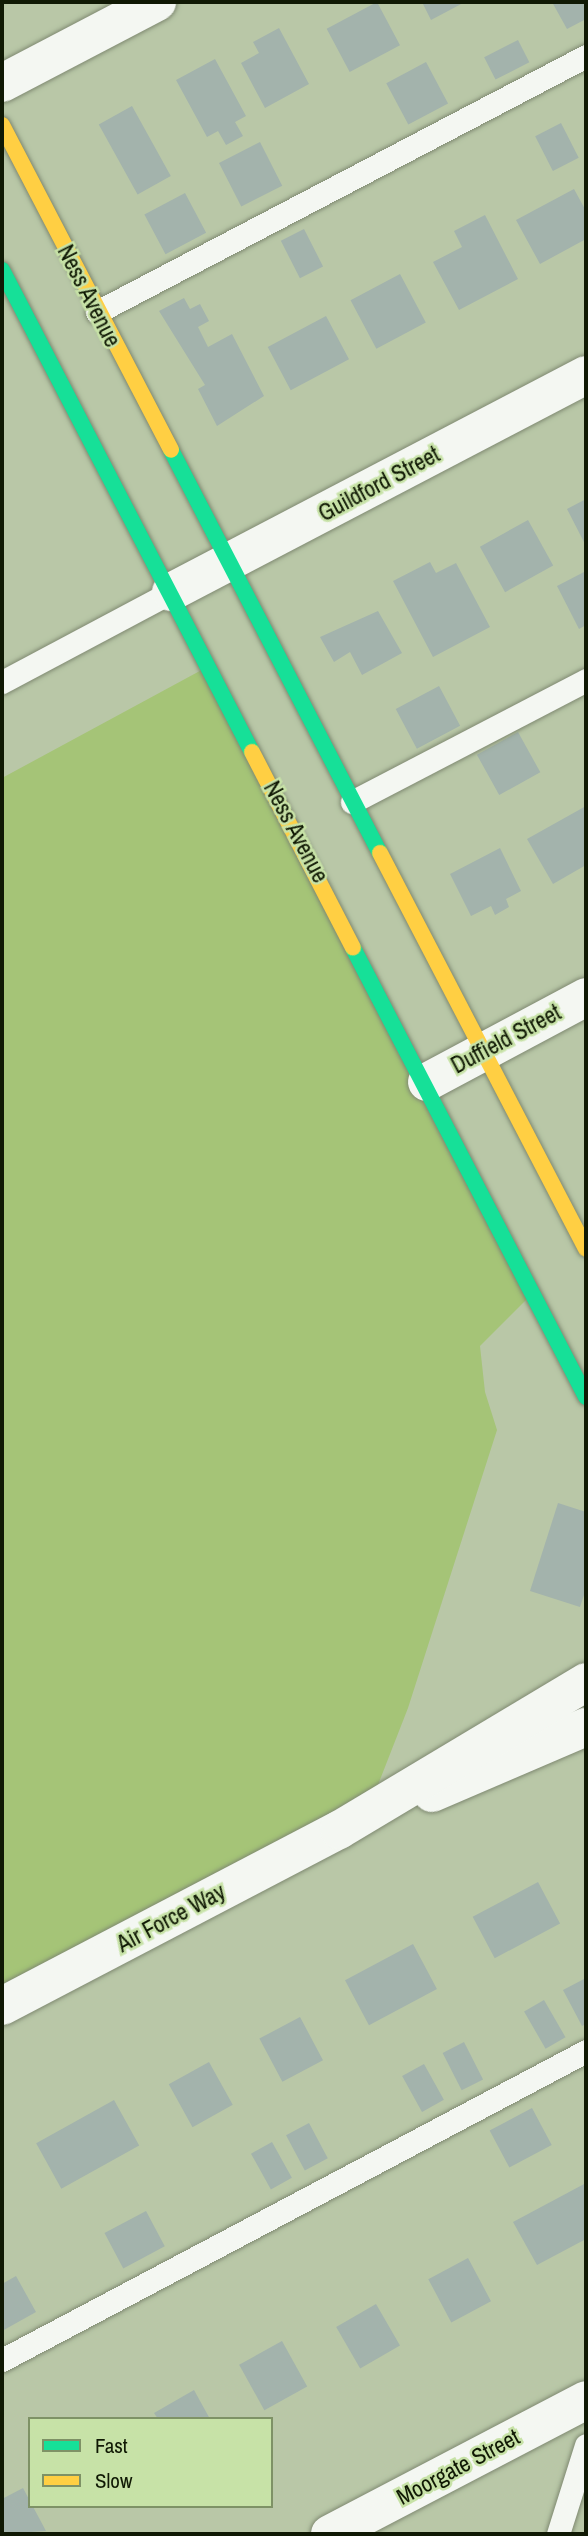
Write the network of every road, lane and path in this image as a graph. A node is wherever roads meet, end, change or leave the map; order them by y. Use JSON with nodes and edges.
{"nodes":[{"id":1,"x":157,"y":2,"type":"edge"},
{"id":2,"x":586,"y":56,"type":"edge"},
{"id":3,"x":2,"y":83,"type":"edge"},
{"id":4,"x":2,"y":125,"type":"edge"},
{"id":5,"x":2,"y":270,"type":"edge"},
{"id":6,"x":97,"y":312,"type":"junction"},
{"id":7,"x":586,"y":375,"type":"edge"},
{"id":8,"x":228,"y":563,"type":"junction"},
{"id":9,"x":171,"y":592,"type":"junction"},
{"id":10,"x":586,"y":680,"type":"edge"},
{"id":11,"x":2,"y":682,"type":"edge"},
{"id":12,"x":352,"y":802,"type":"junction"},
{"id":13,"x":586,"y":997,"type":"edge"},
{"id":14,"x":483,"y":1051,"type":"junction"},
{"id":15,"x":427,"y":1082,"type":"junction"},
{"id":16,"x":586,"y":1249,"type":"edge"},
{"id":17,"x":586,"y":1397,"type":"edge"},
{"id":18,"x":586,"y":1682,"type":"edge"},
{"id":19,"x":586,"y":1727,"type":"edge"},
{"id":20,"x":339,"y":1830,"type":"junction"},
{"id":21,"x":2,"y":2006,"type":"edge"},
{"id":22,"x":586,"y":2051,"type":"edge"},
{"id":23,"x":2,"y":2360,"type":"edge"},
{"id":24,"x":586,"y":2400,"type":"edge"},
{"id":25,"x":586,"y":2445,"type":"edge"},
{"id":26,"x":330,"y":2534,"type":"edge"},
{"id":27,"x":558,"y":2534,"type":"edge"}],
"edges":[{"from":1,"to":3,"type":"street"},
{"from":2,"to":6,"type":"lane"},
{"from":4,"to":6,"type":"main road","name":"Ness Avenue"},
{"from":5,"to":9,"type":"main road","name":"Ness Avenue"},
{"from":6,"to":8,"type":"main road","name":"Ness Avenue"},
{"from":7,"to":8,"type":"street","name":"Guildford Street"},
{"from":8,"to":9,"type":"street","name":"Guildford Street"},
{"from":8,"to":12,"type":"main road","name":"Ness Avenue"},
{"from":9,"to":11,"type":"lane"},
{"from":9,"to":15,"type":"main road","name":"Ness Avenue"},
{"from":10,"to":12,"type":"lane"},
{"from":12,"to":14,"type":"main road","name":"Ness Avenue"},
{"from":13,"to":14,"type":"street","name":"Duffield Street"},
{"from":14,"to":15,"type":"street","name":"Duffield Street"},
{"from":14,"to":16,"type":"main road","name":"Ness Avenue"},
{"from":15,"to":17,"type":"main road","name":"Ness Avenue"},
{"from":18,"to":20,"type":"street","name":"Air Force Way"},
{"from":19,"to":20,"type":"street","name":"Air Force Way"},
{"from":20,"to":21,"type":"street","name":"Air Force Way"},
{"from":22,"to":23,"type":"lane"},
{"from":24,"to":26,"type":"street","name":"Moorgate Street"},
{"from":25,"to":27,"type":"lane"}]}
